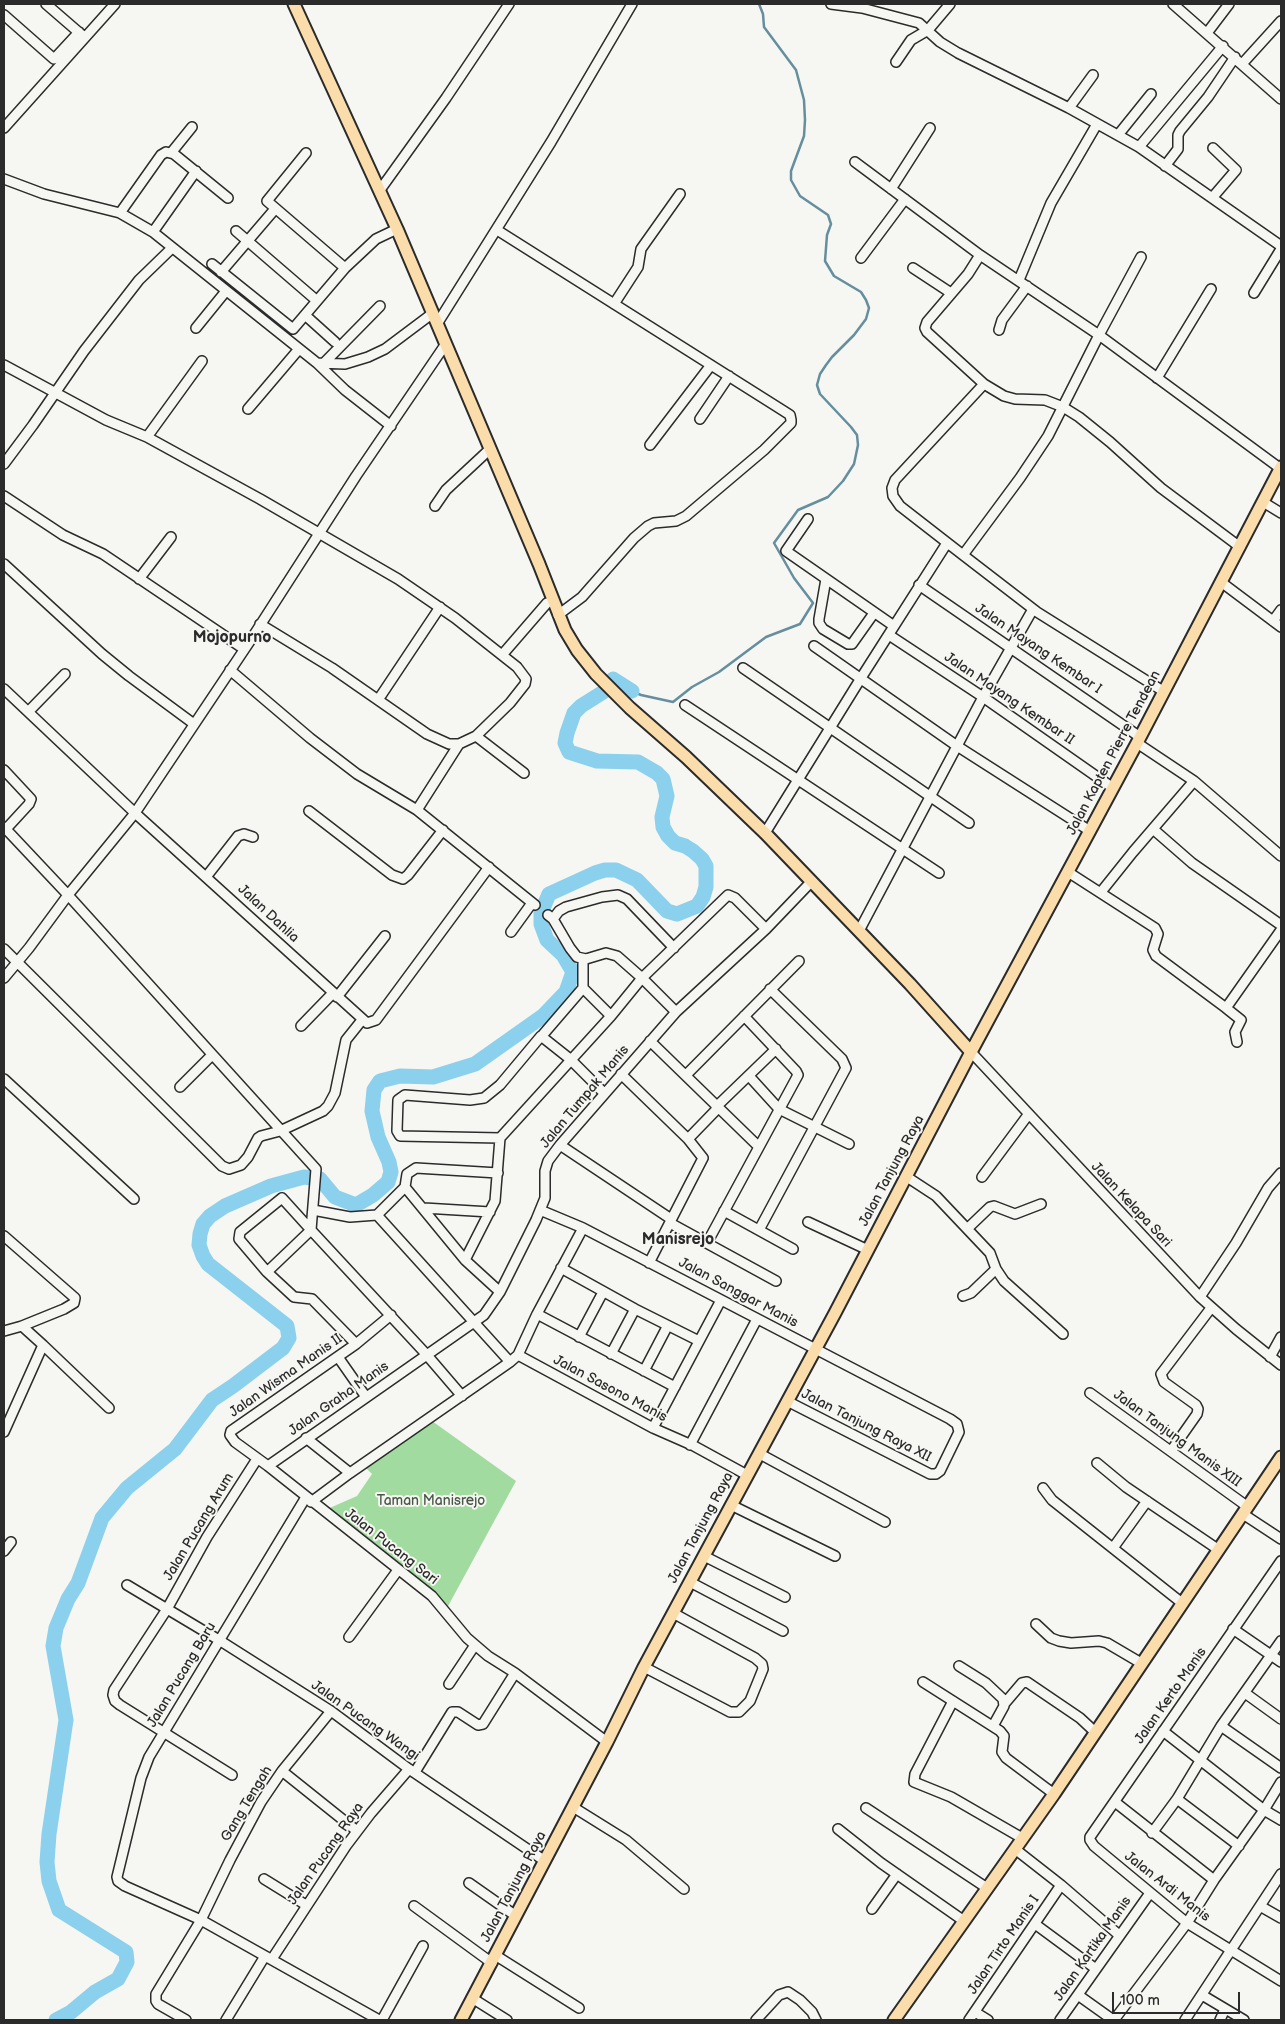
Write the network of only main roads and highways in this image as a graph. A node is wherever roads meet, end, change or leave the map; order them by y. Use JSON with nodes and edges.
{"nodes":[{"id":1,"x":297,"y":5,"type":"edge"},
{"id":2,"x":1281,"y":468,"type":"edge"},
{"id":3,"x":971,"y":1052,"type":"junction"},
{"id":4,"x":1281,"y":1457,"type":"edge"},
{"id":5,"x":461,"y":2020,"type":"edge"},
{"id":6,"x":894,"y":2020,"type":"edge"}],
"edges":[{"from":1,"to":3,"type":"main road"},
{"from":2,"to":3,"type":"main road","name":"Jalan Kapten Pierre Tendean"},
{"from":3,"to":5,"type":"main road","name":"Jalan Tanjung Raya"},
{"from":4,"to":6,"type":"main road"}]}
